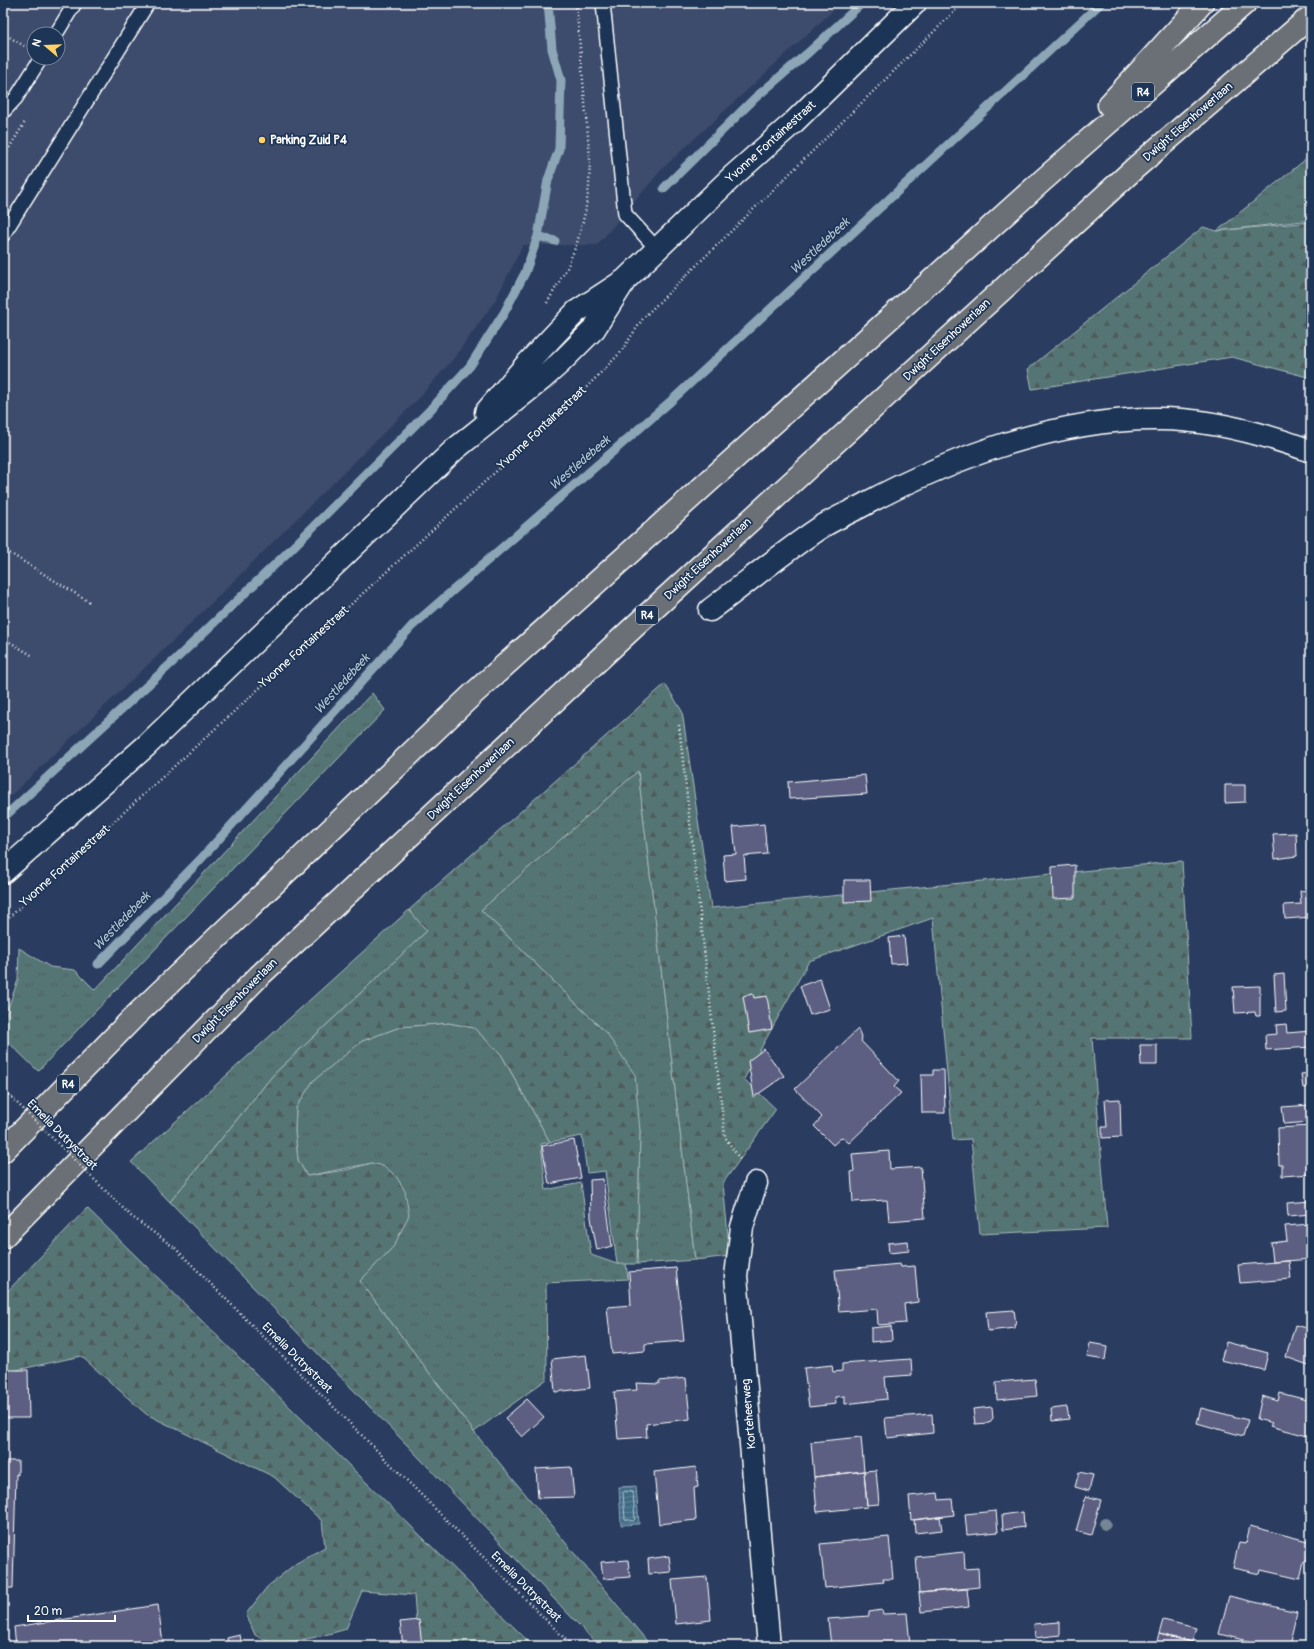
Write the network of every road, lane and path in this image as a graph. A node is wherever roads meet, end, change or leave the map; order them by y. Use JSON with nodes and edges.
{"nodes":[{"id":1,"x":74,"y":3,"type":"edge"},
{"id":2,"x":148,"y":3,"type":"edge"},
{"id":3,"x":576,"y":3,"type":"edge"},
{"id":4,"x":603,"y":3,"type":"edge"},
{"id":5,"x":915,"y":3,"type":"edge"},
{"id":6,"x":964,"y":3,"type":"edge"},
{"id":7,"x":1202,"y":3,"type":"edge"},
{"id":8,"x":1244,"y":3,"type":"edge"},
{"id":9,"x":1311,"y":16,"type":"edge"},
{"id":10,"x":61,"y":26,"type":"edge"},
{"id":11,"x":3,"y":33,"type":"edge"},
{"id":12,"x":26,"y":47,"type":"dead end"},
{"id":13,"x":36,"y":66,"type":"edge"},
{"id":14,"x":3,"y":112,"type":"edge"},
{"id":15,"x":1042,"y":181,"type":"junction"},
{"id":16,"x":3,"y":235,"type":"edge"},
{"id":17,"x":658,"y":249,"type":"junction"},
{"id":18,"x":625,"y":280,"type":"junction"},
{"id":19,"x":561,"y":328,"type":"junction"},
{"id":20,"x":454,"y":450,"type":"junction"},
{"id":21,"x":1311,"y":451,"type":"edge"},
{"id":22,"x":3,"y":548,"type":"edge"},
{"id":23,"x":91,"y":603,"type":"dead end"},
{"id":24,"x":710,"y":610,"type":"dead end"},
{"id":25,"x":3,"y":638,"type":"edge"},
{"id":26,"x":33,"y":656,"type":"dead end"},
{"id":27,"x":679,"y":725,"type":"dead end"},
{"id":28,"x":3,"y":872,"type":"edge"},
{"id":29,"x":3,"y":923,"type":"edge"},
{"id":30,"x":3,"y":1088,"type":"edge"},
{"id":31,"x":3,"y":1151,"type":"edge"},
{"id":32,"x":756,"y":1184,"type":"joint"},
{"id":33,"x":3,"y":1237,"type":"edge"},
{"id":34,"x":572,"y":1646,"type":"edge"},
{"id":35,"x":770,"y":1646,"type":"edge"}],
"edges":[{"from":1,"to":10,"type":"lane"},
{"from":2,"to":16,"type":"lane"},
{"from":3,"to":19,"type":"path"},
{"from":4,"to":17,"type":"lane"},
{"from":5,"to":17,"type":"street","name":"Yvonne Fontainestraat"},
{"from":6,"to":29,"type":"path","name":"Yvonne Fontainestraat"},
{"from":7,"to":15,"type":"highway"},
{"from":8,"to":15,"type":"highway","number":"R4"},
{"from":9,"to":33,"type":"highway","name":"Dwight Eisenhowerlaan","number":"R4"},
{"from":11,"to":12,"type":"path"},
{"from":13,"to":14,"type":"lane"},
{"from":15,"to":31,"type":"highway","number":"R4"},
{"from":17,"to":18,"type":"street","name":"Yvonne Fontainestraat"},
{"from":18,"to":19,"type":"street","name":"Yvonne Fontainestraat"},
{"from":18,"to":20,"type":"street","name":"Yvonne Fontainestraat"},
{"from":19,"to":20,"type":"street","name":"Yvonne Fontainestraat"},
{"from":20,"to":28,"type":"street","name":"Yvonne Fontainestraat"},
{"from":21,"to":24,"type":"street"},
{"from":22,"to":23,"type":"path"},
{"from":25,"to":26,"type":"path"},
{"from":27,"to":32,"type":"path"},
{"from":30,"to":34,"type":"path","name":"Emelia Dutrystraat","bridge":true},
{"from":32,"to":35,"type":"street","name":"Korteheerweg"}]}
